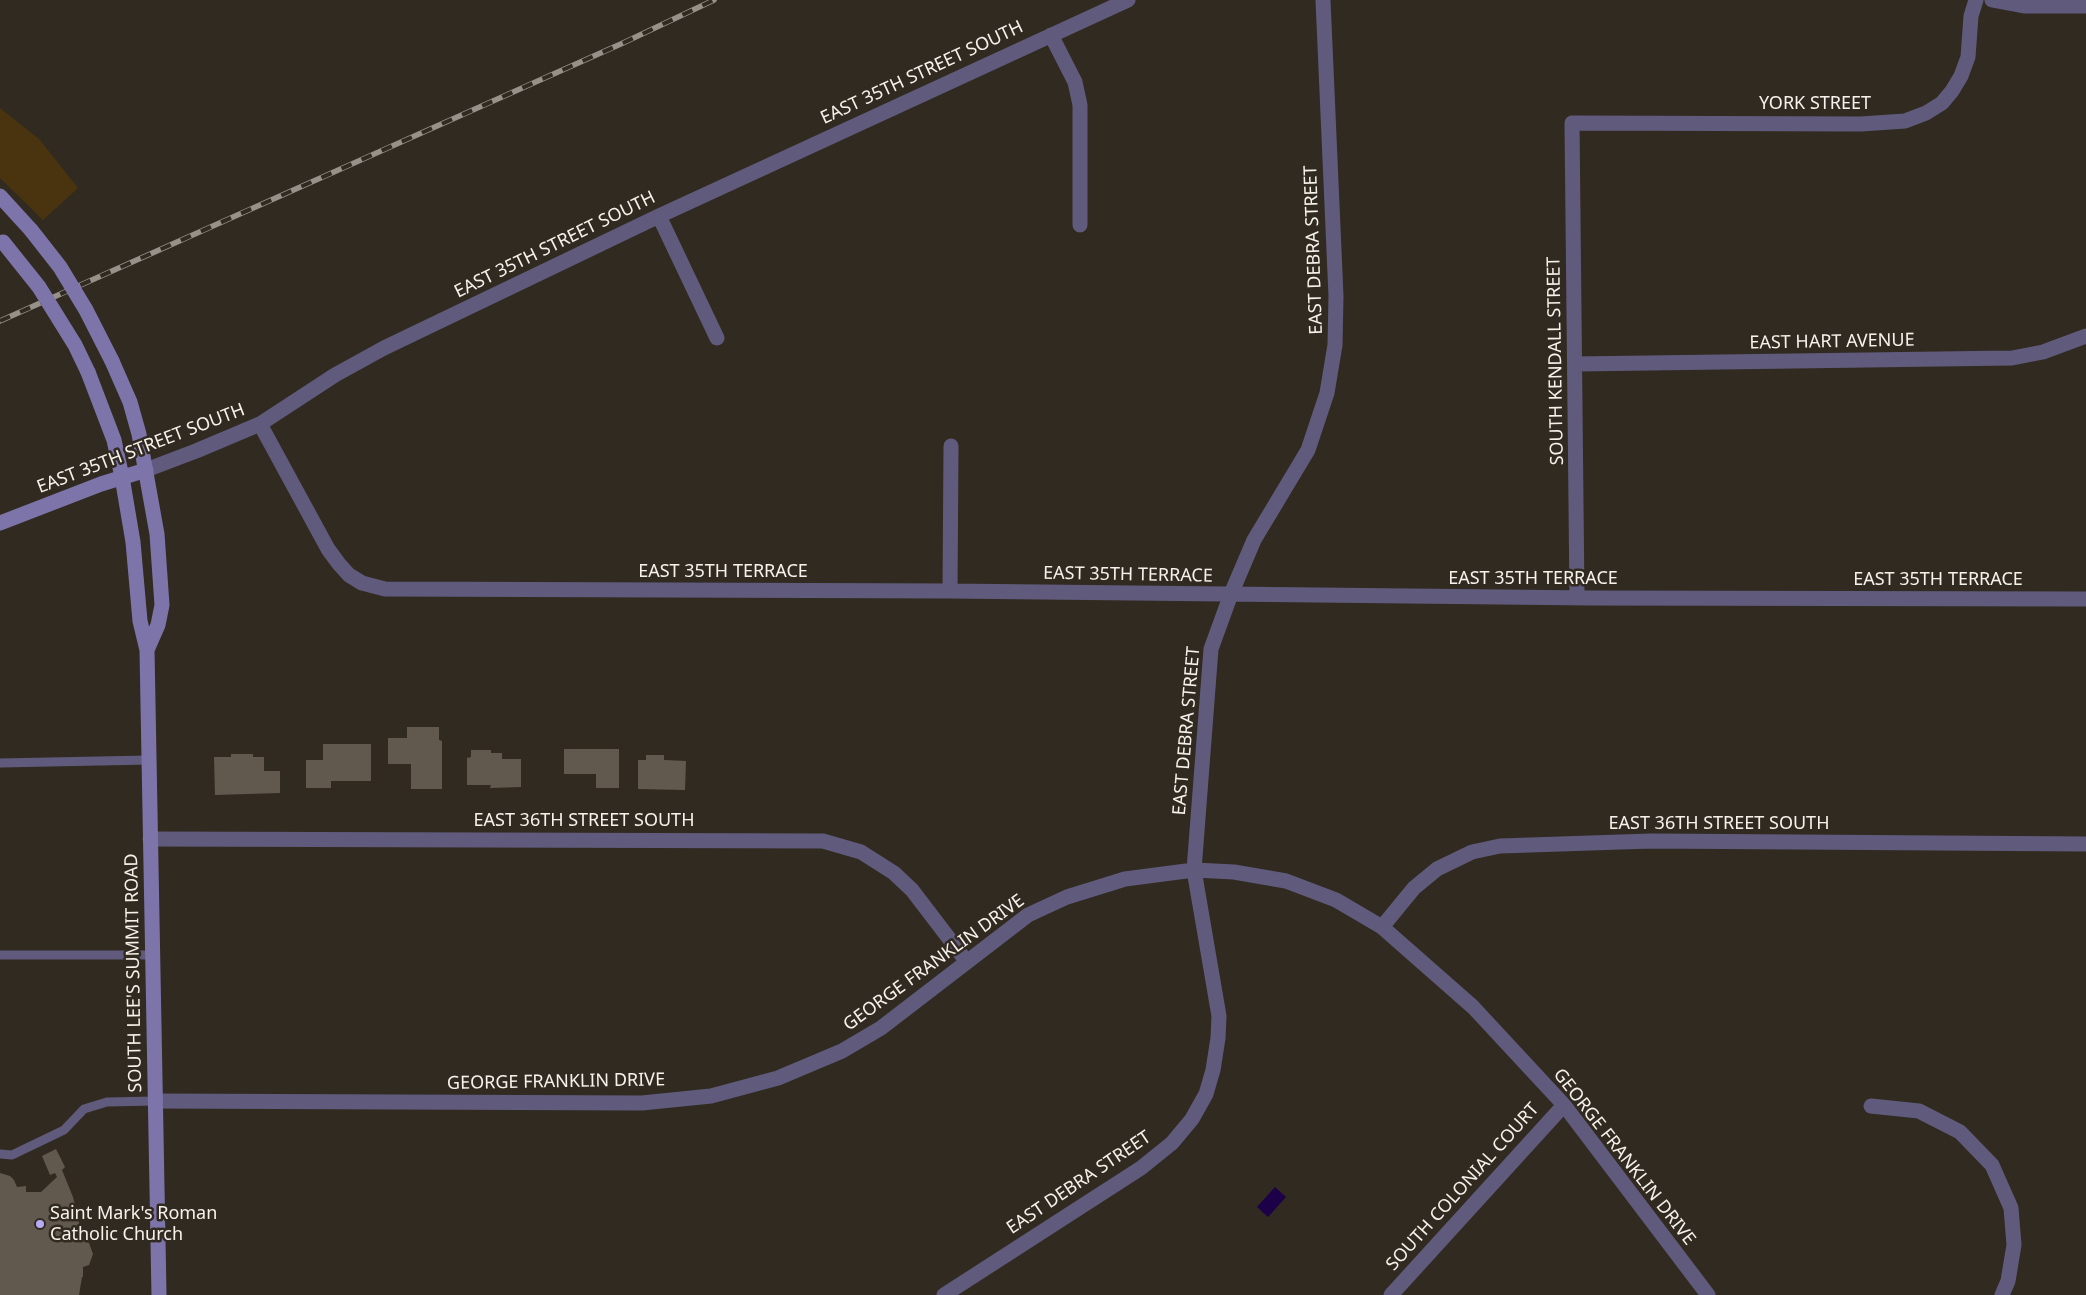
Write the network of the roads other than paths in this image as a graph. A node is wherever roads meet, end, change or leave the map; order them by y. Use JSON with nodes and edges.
{"nodes":[{"id":1,"x":1128,"y":0,"type":"edge"},
{"id":2,"x":1323,"y":0,"type":"edge"},
{"id":3,"x":1976,"y":0,"type":"edge"},
{"id":4,"x":1992,"y":0,"type":"edge"},
{"id":5,"x":2086,"y":6,"type":"edge"},
{"id":6,"x":1051,"y":34,"type":"junction"},
{"id":7,"x":1572,"y":123,"type":"joint"},
{"id":8,"x":0,"y":196,"type":"edge"},
{"id":9,"x":659,"y":216,"type":"junction"},
{"id":10,"x":1080,"y":225,"type":"dead end"},
{"id":11,"x":1,"y":241,"type":"edge"},
{"id":12,"x":2086,"y":336,"type":"edge"},
{"id":13,"x":717,"y":338,"type":"dead end"},
{"id":14,"x":1575,"y":364,"type":"junction"},
{"id":15,"x":260,"y":424,"type":"junction"},
{"id":16,"x":951,"y":446,"type":"dead end"},
{"id":17,"x":146,"y":470,"type":"junction"},
{"id":18,"x":122,"y":477,"type":"junction"},
{"id":19,"x":0,"y":523,"type":"edge"},
{"id":20,"x":950,"y":591,"type":"junction"},
{"id":21,"x":1231,"y":594,"type":"junction"},
{"id":22,"x":1577,"y":598,"type":"junction"},
{"id":23,"x":2086,"y":599,"type":"edge"},
{"id":24,"x":147,"y":650,"type":"junction"},
{"id":25,"x":149,"y":760,"type":"junction"},
{"id":26,"x":0,"y":763,"type":"edge"},
{"id":27,"x":150,"y":839,"type":"junction"},
{"id":28,"x":2086,"y":844,"type":"edge"},
{"id":29,"x":1194,"y":870,"type":"junction"},
{"id":30,"x":1382,"y":927,"type":"junction"},
{"id":31,"x":0,"y":955,"type":"edge"},
{"id":32,"x":152,"y":955,"type":"junction"},
{"id":33,"x":967,"y":962,"type":"junction"},
{"id":34,"x":155,"y":1101,"type":"junction"},
{"id":35,"x":1564,"y":1104,"type":"junction"},
{"id":36,"x":1871,"y":1106,"type":"dead end"},
{"id":37,"x":0,"y":1154,"type":"edge"},
{"id":38,"x":159,"y":1295,"type":"edge"},
{"id":39,"x":944,"y":1295,"type":"edge"},
{"id":40,"x":1391,"y":1295,"type":"edge"},
{"id":41,"x":1708,"y":1295,"type":"edge"},
{"id":42,"x":2002,"y":1295,"type":"edge"}],
"edges":[{"from":1,"to":6,"type":"street","name":"EAST 35TH STREET SOUTH"},
{"from":2,"to":21,"type":"street","name":"EAST DEBRA STREET"},
{"from":3,"to":7,"type":"street","name":"YORK STREET"},
{"from":4,"to":5,"type":"street"},
{"from":6,"to":9,"type":"street","name":"EAST 35TH STREET SOUTH"},
{"from":6,"to":10,"type":"street"},
{"from":7,"to":14,"type":"street","name":"SOUTH KENDALL STREET"},
{"from":8,"to":17,"type":"main road","name":"SOUTH LEE'S SUMMIT ROAD","bridge":true},
{"from":9,"to":13,"type":"street"},
{"from":9,"to":15,"type":"street","name":"EAST 35TH STREET SOUTH"},
{"from":11,"to":18,"type":"main road","name":"SOUTH LEE'S SUMMIT ROAD","bridge":true},
{"from":12,"to":14,"type":"street","name":"EAST HART AVENUE"},
{"from":14,"to":22,"type":"street","name":"SOUTH KENDALL STREET"},
{"from":15,"to":17,"type":"street","name":"EAST 35TH STREET SOUTH"},
{"from":15,"to":20,"type":"street","name":"EAST 35TH TERRACE"},
{"from":16,"to":20,"type":"street"},
{"from":17,"to":18,"type":"main road","name":"EAST 35TH STREET SOUTH"},
{"from":17,"to":24,"type":"main road","name":"SOUTH LEE'S SUMMIT ROAD"},
{"from":18,"to":19,"type":"main road","name":"EAST 35TH STREET SOUTH"},
{"from":18,"to":24,"type":"main road","name":"SOUTH LEE'S SUMMIT ROAD"},
{"from":20,"to":21,"type":"street","name":"EAST 35TH TERRACE"},
{"from":21,"to":22,"type":"street","name":"EAST 35TH TERRACE"},
{"from":21,"to":29,"type":"street","name":"EAST DEBRA STREET"},
{"from":22,"to":23,"type":"street","name":"EAST 35TH TERRACE"},
{"from":24,"to":25,"type":"main road","name":"SOUTH LEE'S SUMMIT ROAD"},
{"from":25,"to":26,"type":"lane"},
{"from":25,"to":27,"type":"main road","name":"SOUTH LEE'S SUMMIT ROAD"},
{"from":27,"to":32,"type":"main road","name":"SOUTH LEE'S SUMMIT ROAD"},
{"from":27,"to":33,"type":"street","name":"EAST 36TH STREET SOUTH"},
{"from":28,"to":30,"type":"street","name":"EAST 36TH STREET SOUTH"},
{"from":29,"to":30,"type":"street","name":"GEORGE FRANKLIN DRIVE"},
{"from":29,"to":33,"type":"street","name":"GEORGE FRANKLIN DRIVE"},
{"from":29,"to":39,"type":"street","name":"EAST DEBRA STREET"},
{"from":30,"to":35,"type":"street","name":"GEORGE FRANKLIN DRIVE"},
{"from":31,"to":32,"type":"lane"},
{"from":32,"to":34,"type":"main road","name":"SOUTH LEE'S SUMMIT ROAD"},
{"from":33,"to":34,"type":"street","name":"GEORGE FRANKLIN DRIVE"},
{"from":34,"to":37,"type":"lane"},
{"from":34,"to":38,"type":"main road","name":"SOUTH LEE'S SUMMIT ROAD"},
{"from":35,"to":40,"type":"street","name":"SOUTH COLONIAL COURT"},
{"from":35,"to":41,"type":"street","name":"GEORGE FRANKLIN DRIVE"},
{"from":36,"to":42,"type":"street"}]}
